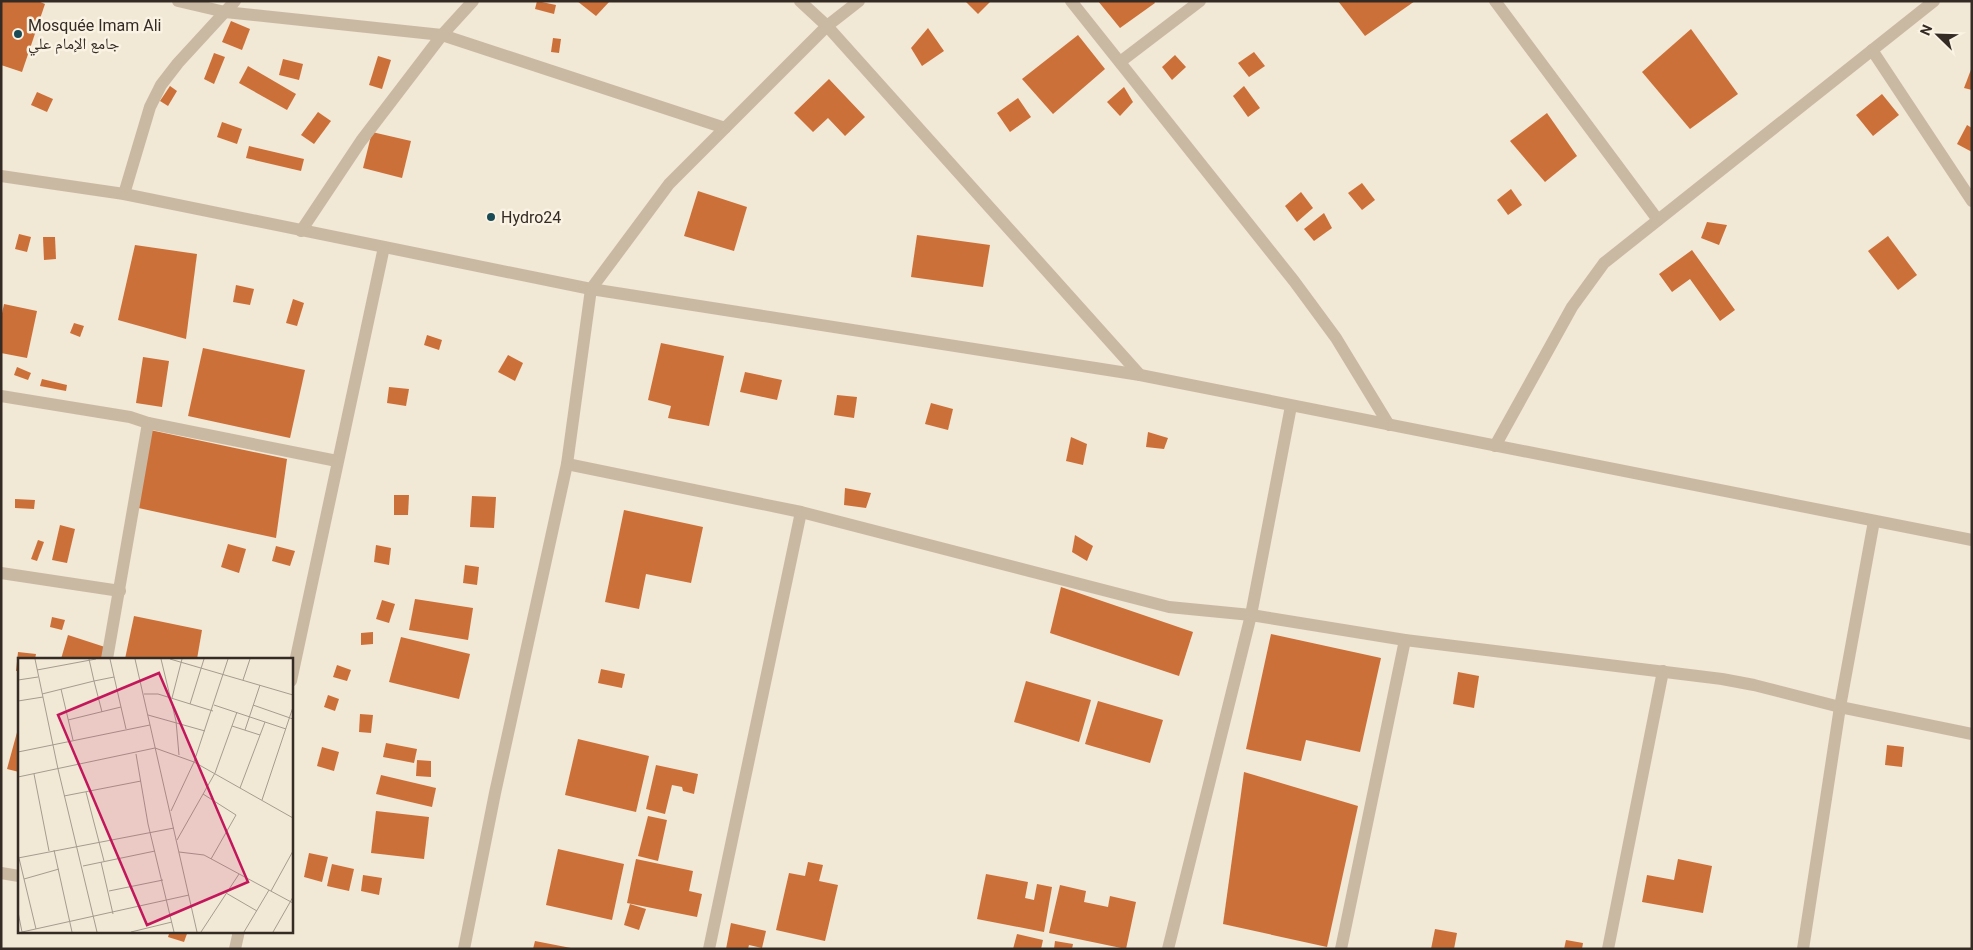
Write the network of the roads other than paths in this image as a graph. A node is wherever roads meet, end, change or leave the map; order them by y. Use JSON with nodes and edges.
{"nodes":[{"id":1,"x":178,"y":1,"type":"edge"},
{"id":2,"x":235,"y":1,"type":"edge"},
{"id":3,"x":473,"y":1,"type":"edge"},
{"id":4,"x":800,"y":1,"type":"edge"},
{"id":5,"x":860,"y":1,"type":"edge"},
{"id":6,"x":1071,"y":1,"type":"edge"},
{"id":7,"x":1200,"y":1,"type":"edge"},
{"id":8,"x":1495,"y":1,"type":"edge"},
{"id":9,"x":1934,"y":1,"type":"edge"},
{"id":10,"x":225,"y":12,"type":"junction"},
{"id":11,"x":827,"y":26,"type":"junction"},
{"id":12,"x":442,"y":36,"type":"junction"},
{"id":13,"x":1872,"y":50,"type":"junction"},
{"id":14,"x":1120,"y":62,"type":"junction"},
{"id":15,"x":725,"y":128,"type":"junction"},
{"id":16,"x":1,"y":176,"type":"edge"},
{"id":17,"x":124,"y":194,"type":"junction"},
{"id":18,"x":1972,"y":201,"type":"edge"},
{"id":19,"x":1658,"y":220,"type":"junction"},
{"id":20,"x":301,"y":231,"type":"junction"},
{"id":21,"x":384,"y":247,"type":"junction"},
{"id":22,"x":590,"y":289,"type":"junction"},
{"id":23,"x":1140,"y":376,"type":"junction"},
{"id":24,"x":1,"y":396,"type":"edge"},
{"id":25,"x":1291,"y":406,"type":"junction"},
{"id":26,"x":148,"y":423,"type":"junction"},
{"id":27,"x":1389,"y":425,"type":"junction"},
{"id":28,"x":1495,"y":446,"type":"junction"},
{"id":29,"x":337,"y":462,"type":"junction"},
{"id":30,"x":567,"y":464,"type":"junction"},
{"id":31,"x":801,"y":512,"type":"junction"},
{"id":32,"x":1874,"y":521,"type":"junction"},
{"id":33,"x":1972,"y":540,"type":"edge"},
{"id":34,"x":1,"y":574,"type":"edge"},
{"id":35,"x":120,"y":591,"type":"junction"},
{"id":36,"x":1252,"y":615,"type":"junction"},
{"id":37,"x":1405,"y":640,"type":"junction"},
{"id":38,"x":107,"y":658,"type":"edge"},
{"id":39,"x":1664,"y":672,"type":"junction"},
{"id":40,"x":292,"y":676,"type":"edge"},
{"id":41,"x":1840,"y":707,"type":"junction"},
{"id":42,"x":1972,"y":734,"type":"edge"},
{"id":43,"x":1,"y":874,"type":"edge"},
{"id":44,"x":18,"y":876,"type":"edge"},
{"id":45,"x":239,"y":932,"type":"edge"},
{"id":46,"x":235,"y":949,"type":"edge"},
{"id":47,"x":464,"y":949,"type":"edge"},
{"id":48,"x":710,"y":949,"type":"edge"},
{"id":49,"x":1168,"y":949,"type":"edge"},
{"id":50,"x":1340,"y":949,"type":"edge"},
{"id":51,"x":1608,"y":949,"type":"edge"},
{"id":52,"x":1803,"y":949,"type":"edge"}],
"edges":[{"from":1,"to":10,"type":"street"},
{"from":2,"to":10,"type":"street"},
{"from":3,"to":12,"type":"street"},
{"from":4,"to":11,"type":"street"},
{"from":5,"to":11,"type":"street"},
{"from":6,"to":14,"type":"street"},
{"from":7,"to":14,"type":"street"},
{"from":8,"to":19,"type":"street"},
{"from":9,"to":13,"type":"street"},
{"from":10,"to":12,"type":"street"},
{"from":10,"to":17,"type":"street"},
{"from":11,"to":15,"type":"street"},
{"from":11,"to":23,"type":"street"},
{"from":12,"to":15,"type":"street"},
{"from":12,"to":20,"type":"street"},
{"from":13,"to":18,"type":"street"},
{"from":13,"to":19,"type":"street"},
{"from":14,"to":27,"type":"street"},
{"from":15,"to":22,"type":"street"},
{"from":16,"to":17,"type":"street"},
{"from":17,"to":20,"type":"street"},
{"from":19,"to":28,"type":"street"},
{"from":20,"to":21,"type":"street"},
{"from":21,"to":22,"type":"street"},
{"from":21,"to":29,"type":"street"},
{"from":22,"to":23,"type":"street"},
{"from":22,"to":30,"type":"street"},
{"from":23,"to":25,"type":"street"},
{"from":24,"to":26,"type":"street"},
{"from":25,"to":27,"type":"street"},
{"from":25,"to":36,"type":"street"},
{"from":26,"to":29,"type":"street"},
{"from":26,"to":35,"type":"street"},
{"from":27,"to":28,"type":"street"},
{"from":28,"to":32,"type":"street"},
{"from":29,"to":40,"type":"street"},
{"from":30,"to":31,"type":"street"},
{"from":30,"to":47,"type":"street"},
{"from":31,"to":36,"type":"street"},
{"from":31,"to":48,"type":"street"},
{"from":32,"to":33,"type":"street"},
{"from":32,"to":41,"type":"street"},
{"from":34,"to":35,"type":"street"},
{"from":35,"to":38,"type":"street"},
{"from":36,"to":37,"type":"street"},
{"from":36,"to":49,"type":"street"},
{"from":37,"to":39,"type":"street"},
{"from":37,"to":50,"type":"street"},
{"from":39,"to":41,"type":"street"},
{"from":39,"to":51,"type":"street"},
{"from":41,"to":42,"type":"street"},
{"from":41,"to":52,"type":"street"},
{"from":43,"to":44,"type":"street"},
{"from":45,"to":46,"type":"street"}]}
